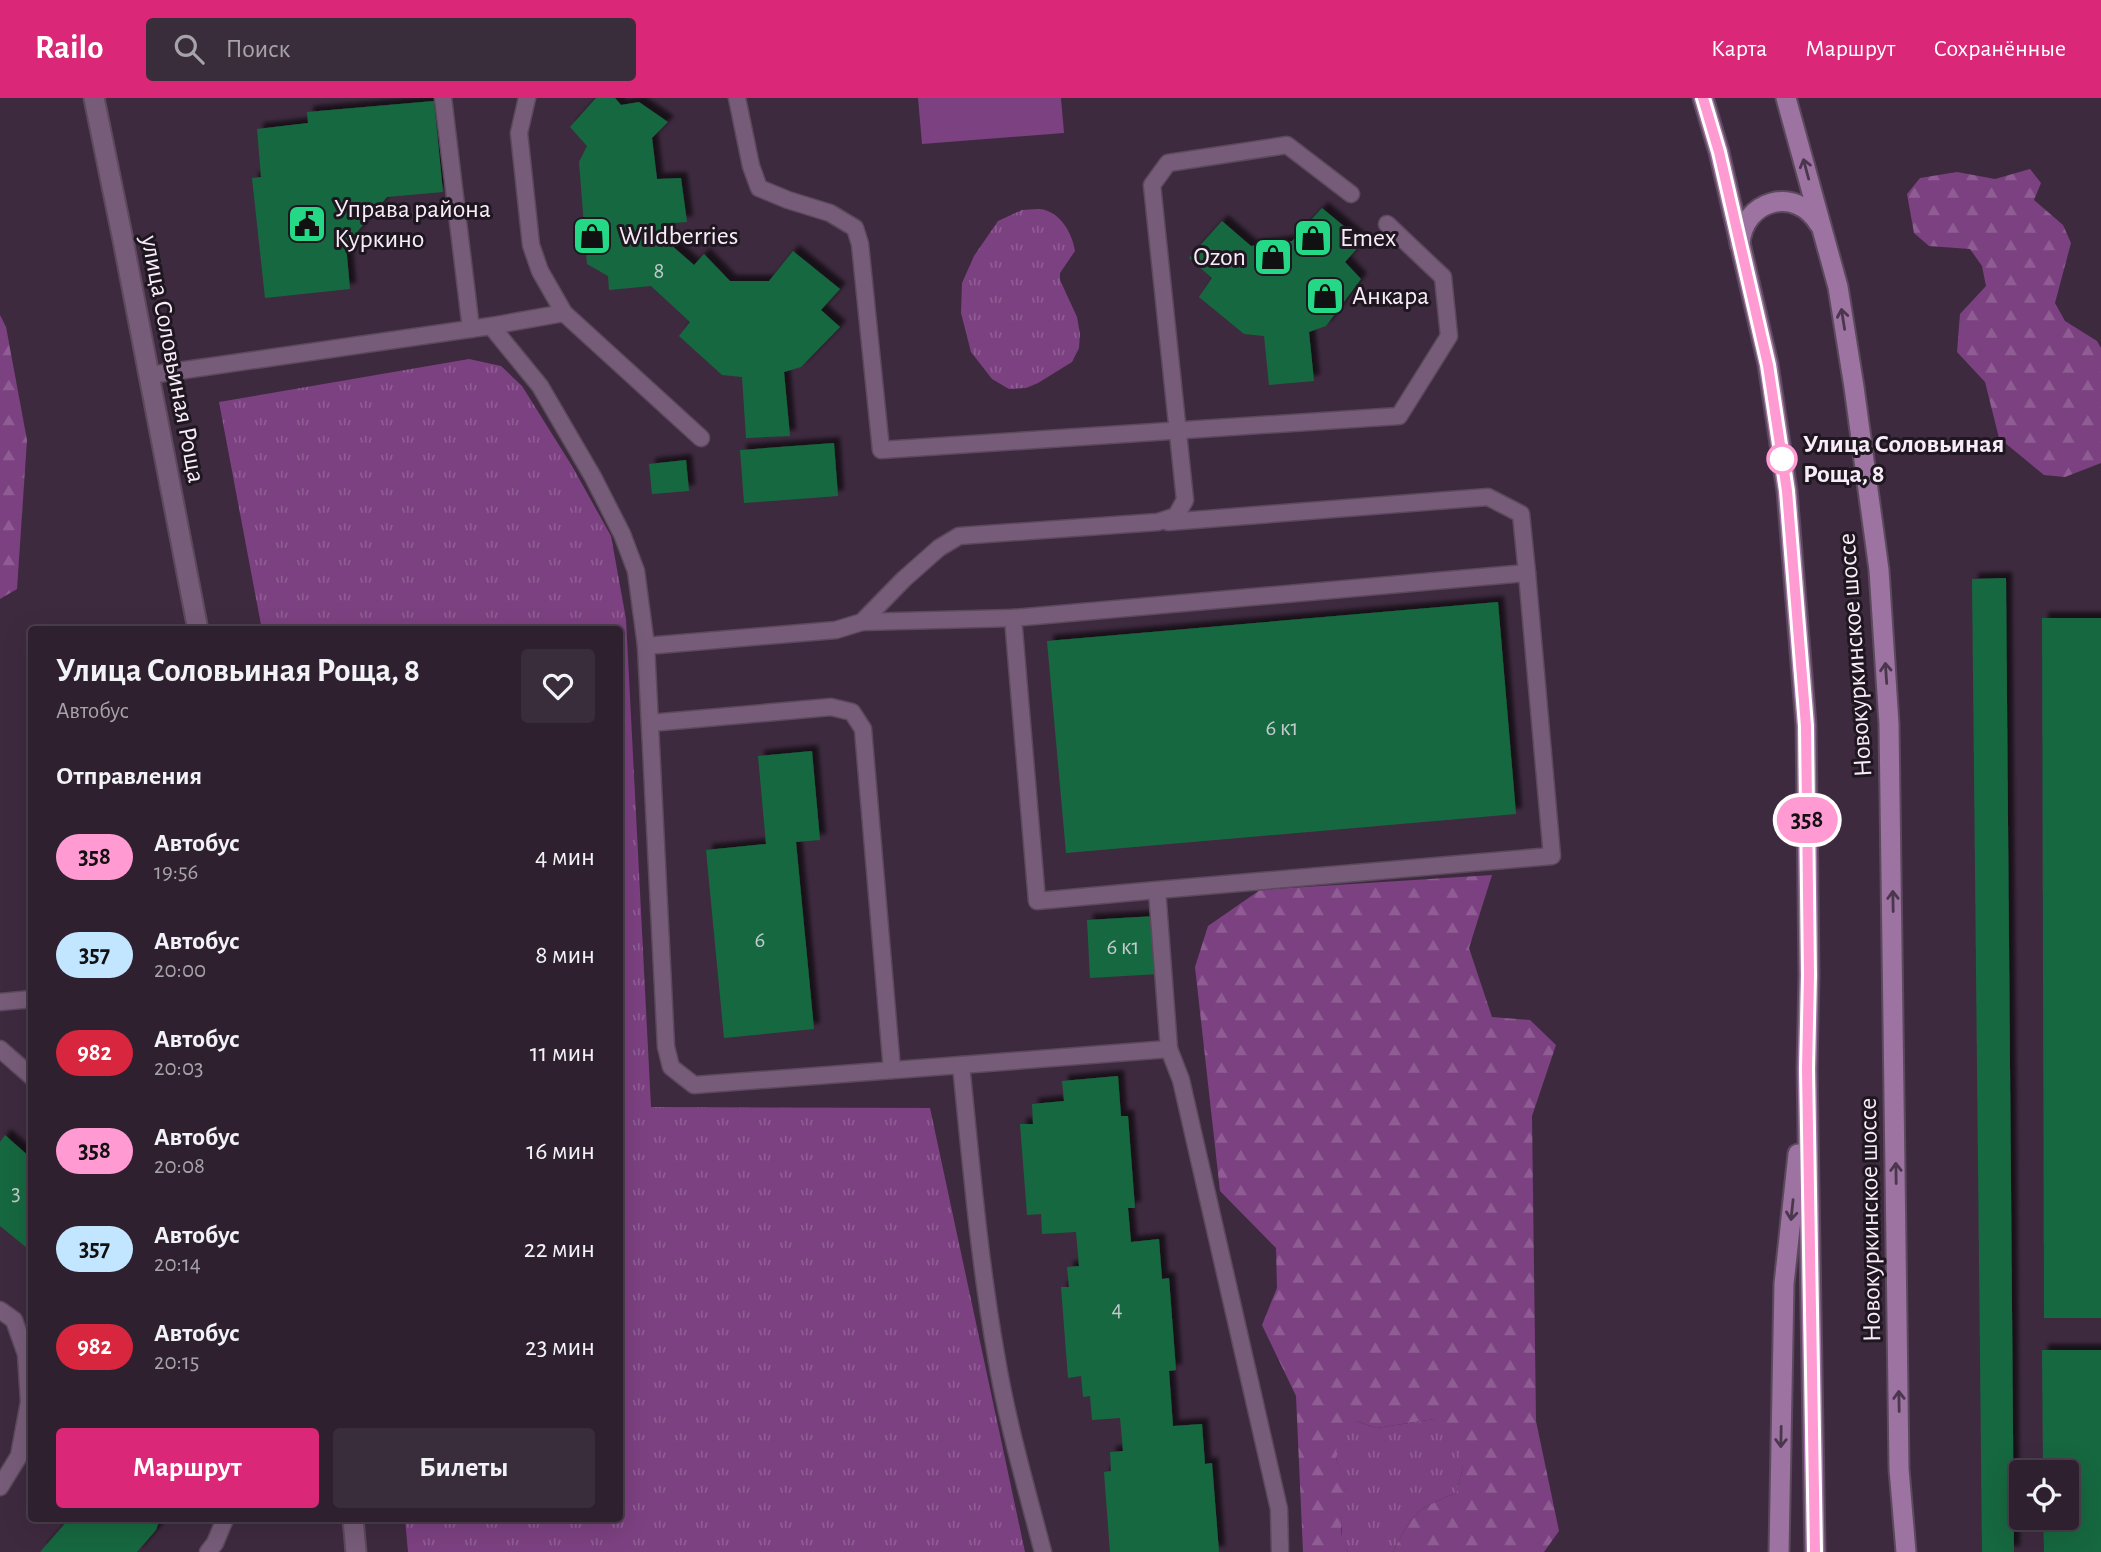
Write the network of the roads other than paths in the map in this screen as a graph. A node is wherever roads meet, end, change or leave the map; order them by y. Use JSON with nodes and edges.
{"nodes":[{"id":1,"x":94,"y":98,"type":"edge"},
{"id":2,"x":443,"y":98,"type":"edge"},
{"id":3,"x":527,"y":98,"type":"edge"},
{"id":4,"x":737,"y":98,"type":"edge"},
{"id":5,"x":1703,"y":98,"type":"edge"},
{"id":6,"x":1786,"y":98,"type":"edge"},
{"id":7,"x":1351,"y":194,"type":"dead end"},
{"id":8,"x":1387,"y":224,"type":"dead end"},
{"id":9,"x":1824,"y":235,"type":"junction"},
{"id":10,"x":1741,"y":253,"type":"junction"},
{"id":11,"x":564,"y":313,"type":"junction"},
{"id":12,"x":491,"y":326,"type":"junction"},
{"id":13,"x":471,"y":329,"type":"junction"},
{"id":14,"x":150,"y":375,"type":"junction"},
{"id":15,"x":1178,"y":431,"type":"junction"},
{"id":16,"x":701,"y":438,"type":"dead end"},
{"id":17,"x":1158,"y":522,"type":"junction"},
{"id":18,"x":1527,"y":573,"type":"junction"},
{"id":19,"x":1013,"y":618,"type":"junction"},
{"id":20,"x":862,"y":622,"type":"junction"},
{"id":21,"x":197,"y":626,"type":"edge"},
{"id":22,"x":646,"y":646,"type":"junction"},
{"id":23,"x":650,"y":723,"type":"junction"},
{"id":24,"x":1157,"y":891,"type":"junction"},
{"id":25,"x":28,"y":999,"type":"edge"},
{"id":26,"x":0,"y":1002,"type":"edge"},
{"id":27,"x":0,"y":1049,"type":"edge"},
{"id":28,"x":1170,"y":1049,"type":"junction"},
{"id":29,"x":961,"y":1065,"type":"junction"},
{"id":30,"x":1807,"y":1069,"type":"junction"},
{"id":31,"x":892,"y":1070,"type":"junction"},
{"id":32,"x":28,"y":1074,"type":"edge"},
{"id":33,"x":0,"y":1310,"type":"edge"},
{"id":34,"x":28,"y":1386,"type":"edge"},
{"id":35,"x":28,"y":1407,"type":"edge"},
{"id":36,"x":1899,"y":1469,"type":"junction"},
{"id":37,"x":0,"y":1487,"type":"edge"},
{"id":38,"x":224,"y":1522,"type":"edge"},
{"id":39,"x":353,"y":1522,"type":"edge"},
{"id":40,"x":208,"y":1552,"type":"edge"},
{"id":41,"x":356,"y":1552,"type":"edge"},
{"id":42,"x":1044,"y":1552,"type":"edge"},
{"id":43,"x":1280,"y":1552,"type":"edge"},
{"id":44,"x":1779,"y":1552,"type":"edge"},
{"id":45,"x":1815,"y":1552,"type":"edge"},
{"id":46,"x":1895,"y":1552,"type":"edge"},
{"id":47,"x":1906,"y":1552,"type":"edge"}],
"edges":[{"from":1,"to":14,"type":"street","name":"улица Соловьиная Роща"},
{"from":2,"to":13,"type":"lane"},
{"from":3,"to":11,"type":"lane"},
{"from":4,"to":15,"type":"lane"},
{"from":5,"to":10,"type":"main road","name":"Новокуркинское шоссе"},
{"from":9,"to":6,"type":"main road","name":"Новокуркинское шоссе","one_way":true},
{"from":7,"to":15,"type":"lane"},
{"from":8,"to":15,"type":"lane"},
{"from":9,"to":10,"type":"main road"},
{"from":36,"to":9,"type":"main road","name":"Новокуркинское шоссе","one_way":true},
{"from":10,"to":30,"type":"main road","name":"Новокуркинское шоссе"},
{"from":11,"to":12,"type":"lane"},
{"from":11,"to":16,"type":"lane"},
{"from":12,"to":13,"type":"lane"},
{"from":12,"to":22,"type":"lane"},
{"from":13,"to":14,"type":"lane"},
{"from":14,"to":21,"type":"street","name":"улица Соловьиная Роща"},
{"from":15,"to":17,"type":"lane"},
{"from":17,"to":18,"type":"lane"},
{"from":17,"to":20,"type":"lane"},
{"from":18,"to":19,"type":"lane"},
{"from":18,"to":24,"type":"lane"},
{"from":19,"to":20,"type":"lane"},
{"from":19,"to":24,"type":"lane"},
{"from":20,"to":22,"type":"lane"},
{"from":22,"to":23,"type":"lane"},
{"from":23,"to":31,"type":"lane"},
{"from":23,"to":31,"type":"lane"},
{"from":24,"to":28,"type":"lane"},
{"from":25,"to":26,"type":"lane"},
{"from":27,"to":32,"type":"lane"},
{"from":28,"to":29,"type":"lane"},
{"from":28,"to":43,"type":"lane"},
{"from":29,"to":31,"type":"lane"},
{"from":29,"to":42,"type":"lane"},
{"from":30,"to":44,"type":"main road","name":"Новокуркинское шоссе","one_way":true},
{"from":30,"to":45,"type":"main road","name":"Новокуркинское шоссе"},
{"from":33,"to":34,"type":"lane"},
{"from":35,"to":37,"type":"lane"},
{"from":36,"to":46,"type":"main road","name":"Новокуркинское шоссе"},
{"from":36,"to":47,"type":"main road","name":"Новокуркинское шоссе"},
{"from":38,"to":40,"type":"lane"},
{"from":39,"to":41,"type":"street"}]}
